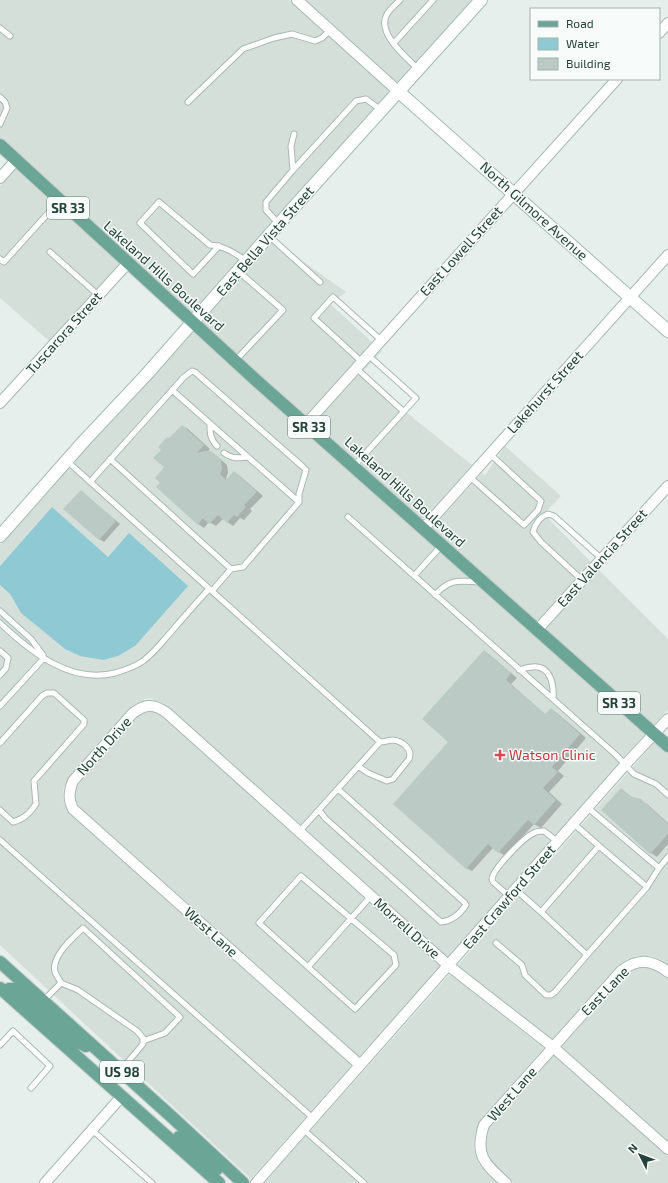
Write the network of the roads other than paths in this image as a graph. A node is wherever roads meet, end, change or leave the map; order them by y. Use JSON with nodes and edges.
{"nodes":[{"id":1,"x":297,"y":0,"type":"edge"},
{"id":2,"x":400,"y":0,"type":"edge"},
{"id":3,"x":433,"y":0,"type":"edge"},
{"id":4,"x":481,"y":0,"type":"edge"},
{"id":5,"x":668,"y":23,"type":"edge"},
{"id":6,"x":0,"y":28,"type":"edge"},
{"id":7,"x":330,"y":30,"type":"junction"},
{"id":8,"x":660,"y":32,"type":"edge"},
{"id":9,"x":10,"y":36,"type":"dead end"},
{"id":10,"x":394,"y":43,"type":"junction"},
{"id":11,"x":419,"y":69,"type":"junction"},
{"id":12,"x":617,"y":80,"type":"edge"},
{"id":13,"x":399,"y":92,"type":"junction"},
{"id":14,"x":0,"y":97,"type":"edge"},
{"id":15,"x":188,"y":102,"type":"dead end"},
{"id":16,"x":382,"y":110,"type":"junction"},
{"id":17,"x":0,"y":124,"type":"edge"},
{"id":18,"x":294,"y":134,"type":"dead end"},
{"id":19,"x":0,"y":145,"type":"edge"},
{"id":20,"x":16,"y":160,"type":"junction"},
{"id":21,"x":293,"y":170,"type":"junction"},
{"id":22,"x":0,"y":178,"type":"edge"},
{"id":23,"x":514,"y":193,"type":"junction"},
{"id":24,"x":60,"y":200,"type":"junction"},
{"id":25,"x":279,"y":224,"type":"junction"},
{"id":26,"x":269,"y":236,"type":"junction"},
{"id":27,"x":219,"y":246,"type":"junction"},
{"id":28,"x":50,"y":252,"type":"dead end"},
{"id":29,"x":668,"y":255,"type":"edge"},
{"id":30,"x":0,"y":259,"type":"edge"},
{"id":31,"x":247,"y":261,"type":"junction"},
{"id":32,"x":128,"y":263,"type":"junction"},
{"id":33,"x":238,"y":271,"type":"junction"},
{"id":34,"x":320,"y":282,"type":"dead end"},
{"id":35,"x":98,"y":295,"type":"junction"},
{"id":36,"x":630,"y":297,"type":"junction"},
{"id":37,"x":193,"y":323,"type":"junction"},
{"id":38,"x":668,"y":331,"type":"edge"},
{"id":39,"x":381,"y":340,"type":"junction"},
{"id":40,"x":235,"y":361,"type":"junction"},
{"id":41,"x":362,"y":362,"type":"junction"},
{"id":42,"x":172,"y":390,"type":"junction"},
{"id":43,"x":0,"y":404,"type":"edge"},
{"id":44,"x":403,"y":411,"type":"junction"},
{"id":45,"x":210,"y":424,"type":"junction"},
{"id":46,"x":306,"y":424,"type":"junction"},
{"id":47,"x":217,"y":446,"type":"dead end"},
{"id":48,"x":224,"y":453,"type":"dead end"},
{"id":49,"x":490,"y":454,"type":"junction"},
{"id":50,"x":247,"y":457,"type":"junction"},
{"id":51,"x":110,"y":459,"type":"junction"},
{"id":52,"x":67,"y":461,"type":"junction"},
{"id":53,"x":354,"y":467,"type":"junction"},
{"id":54,"x":470,"y":477,"type":"junction"},
{"id":55,"x":90,"y":482,"type":"junction"},
{"id":56,"x":668,"y":486,"type":"edge"},
{"id":57,"x":299,"y":502,"type":"junction"},
{"id":58,"x":348,"y":517,"type":"dead end"},
{"id":59,"x":423,"y":529,"type":"junction"},
{"id":60,"x":0,"y":536,"type":"edge"},
{"id":61,"x":442,"y":546,"type":"junction"},
{"id":62,"x":602,"y":559,"type":"junction"},
{"id":63,"x":231,"y":569,"type":"junction"},
{"id":64,"x":414,"y":576,"type":"junction"},
{"id":65,"x":582,"y":580,"type":"junction"},
{"id":66,"x":482,"y":582,"type":"junction"},
{"id":67,"x":210,"y":590,"type":"junction"},
{"id":68,"x":435,"y":595,"type":"junction"},
{"id":69,"x":0,"y":611,"type":"edge"},
{"id":70,"x":0,"y":623,"type":"edge"},
{"id":71,"x":537,"y":630,"type":"junction"},
{"id":72,"x":0,"y":651,"type":"edge"},
{"id":73,"x":44,"y":658,"type":"junction"},
{"id":74,"x":519,"y":670,"type":"junction"},
{"id":75,"x":0,"y":675,"type":"edge"},
{"id":76,"x":553,"y":699,"type":"junction"},
{"id":77,"x":150,"y":705,"type":"joint"},
{"id":78,"x":0,"y":706,"type":"edge"},
{"id":79,"x":668,"y":719,"type":"edge"},
{"id":80,"x":654,"y":734,"type":"junction"},
{"id":81,"x":380,"y":742,"type":"junction"},
{"id":82,"x":0,"y":743,"type":"edge"},
{"id":83,"x":668,"y":746,"type":"edge"},
{"id":84,"x":625,"y":765,"type":"junction"},
{"id":85,"x":358,"y":766,"type":"junction"},
{"id":86,"x":338,"y":789,"type":"junction"},
{"id":87,"x":69,"y":795,"type":"joint"},
{"id":88,"x":668,"y":795,"type":"edge"},
{"id":89,"x":588,"y":808,"type":"junction"},
{"id":90,"x":0,"y":810,"type":"edge"},
{"id":91,"x":319,"y":810,"type":"junction"},
{"id":92,"x":574,"y":824,"type":"junction"},
{"id":93,"x":299,"y":832,"type":"junction"},
{"id":94,"x":0,"y":840,"type":"edge"},
{"id":95,"x":558,"y":842,"type":"junction"},
{"id":96,"x":599,"y":846,"type":"junction"},
{"id":97,"x":668,"y":857,"type":"edge"},
{"id":98,"x":659,"y":868,"type":"junction"},
{"id":99,"x":647,"y":886,"type":"junction"},
{"id":100,"x":513,"y":893,"type":"junction"},
{"id":101,"x":371,"y":896,"type":"junction"},
{"id":102,"x":541,"y":912,"type":"junction"},
{"id":103,"x":351,"y":918,"type":"junction"},
{"id":104,"x":496,"y":943,"type":"dead end"},
{"id":105,"x":587,"y":955,"type":"junction"},
{"id":106,"x":0,"y":962,"type":"edge"},
{"id":107,"x":448,"y":966,"type":"junction"},
{"id":108,"x":308,"y":967,"type":"junction"},
{"id":109,"x":668,"y":972,"type":"edge"},
{"id":110,"x":61,"y":983,"type":"junction"},
{"id":111,"x":2,"y":993,"type":"edge"},
{"id":112,"x":42,"y":1001,"type":"junction"},
{"id":113,"x":143,"y":1041,"type":"junction"},
{"id":114,"x":0,"y":1045,"type":"edge"},
{"id":115,"x":553,"y":1048,"type":"junction"},
{"id":116,"x":100,"y":1053,"type":"junction"},
{"id":117,"x":360,"y":1065,"type":"junction"},
{"id":118,"x":121,"y":1071,"type":"junction"},
{"id":119,"x":31,"y":1088,"type":"dead end"},
{"id":120,"x":122,"y":1096,"type":"junction"},
{"id":121,"x":136,"y":1108,"type":"junction"},
{"id":122,"x":314,"y":1119,"type":"junction"},
{"id":123,"x":92,"y":1130,"type":"junction"},
{"id":124,"x":304,"y":1130,"type":"junction"},
{"id":125,"x":668,"y":1149,"type":"edge"},
{"id":126,"x":44,"y":1183,"type":"edge"},
{"id":127,"x":152,"y":1183,"type":"edge"},
{"id":128,"x":219,"y":1183,"type":"edge"},
{"id":129,"x":233,"y":1183,"type":"edge"},
{"id":130,"x":243,"y":1183,"type":"edge"},
{"id":131,"x":256,"y":1183,"type":"edge"},
{"id":132,"x":364,"y":1183,"type":"edge"},
{"id":133,"x":506,"y":1183,"type":"edge"}],
"edges":[{"from":1,"to":7,"type":"street"},
{"from":2,"to":10,"type":"lane"},
{"from":3,"to":10,"type":"lane"},
{"from":4,"to":11,"type":"street","name":"East Bella Vista Street"},
{"from":5,"to":8,"type":"street"},
{"from":6,"to":9,"type":"lane"},
{"from":7,"to":13,"type":"street"},
{"from":7,"to":15,"type":"lane"},
{"from":10,"to":11,"type":"lane"},
{"from":11,"to":13,"type":"street","name":"East Bella Vista Street"},
{"from":12,"to":23,"type":"street","name":"East Lowell Street"},
{"from":13,"to":16,"type":"street","name":"East Bella Vista Street"},
{"from":13,"to":23,"type":"street","name":"North Gilmore Avenue"},
{"from":14,"to":17,"type":"lane"},
{"from":16,"to":21,"type":"lane"},
{"from":16,"to":25,"type":"street","name":"East Bella Vista Street"},
{"from":18,"to":21,"type":"lane"},
{"from":19,"to":20,"type":"main road","name":"Lakeland Hills Boulevard","number":"SR 33"},
{"from":20,"to":22,"type":"street"},
{"from":20,"to":24,"type":"main road","name":"Lakeland Hills Boulevard","number":"SR 33"},
{"from":21,"to":25,"type":"lane"},
{"from":23,"to":36,"type":"street","name":"North Gilmore Avenue"},
{"from":23,"to":39,"type":"street","name":"East Lowell Street"},
{"from":24,"to":30,"type":"lane"},
{"from":24,"to":32,"type":"main road","name":"Lakeland Hills Boulevard","number":"SR 33"},
{"from":25,"to":26,"type":"street","name":"East Bella Vista Street"},
{"from":26,"to":31,"type":"street","name":"East Bella Vista Street"},
{"from":26,"to":34,"type":"lane"},
{"from":27,"to":27,"type":"lane"},
{"from":27,"to":31,"type":"lane"},
{"from":28,"to":35,"type":"lane"},
{"from":29,"to":36,"type":"street","name":"Lakehurst Street"},
{"from":31,"to":33,"type":"street","name":"East Bella Vista Street"},
{"from":32,"to":35,"type":"street","name":"Tuscarora Street"},
{"from":32,"to":37,"type":"main road","name":"Lakeland Hills Boulevard","number":"SR 33"},
{"from":33,"to":37,"type":"street","name":"East Bella Vista Street"},
{"from":33,"to":40,"type":"lane"},
{"from":35,"to":43,"type":"street","name":"Tuscarora Street"},
{"from":36,"to":38,"type":"street","name":"North Gilmore Avenue"},
{"from":36,"to":49,"type":"street","name":"Lakehurst Street"},
{"from":37,"to":40,"type":"main road","name":"Lakeland Hills Boulevard","number":"SR 33"},
{"from":37,"to":52,"type":"street","name":"East Bella Vista Street"},
{"from":39,"to":41,"type":"street","name":"East Lowell Street"},
{"from":39,"to":41,"type":"lane"},
{"from":40,"to":46,"type":"main road","name":"Lakeland Hills Boulevard","number":"SR 33"},
{"from":41,"to":44,"type":"lane"},
{"from":41,"to":44,"type":"lane"},
{"from":41,"to":46,"type":"street","name":"East Lowell Street"},
{"from":42,"to":45,"type":"lane"},
{"from":42,"to":51,"type":"lane"},
{"from":42,"to":57,"type":"lane"},
{"from":44,"to":53,"type":"lane"},
{"from":45,"to":47,"type":"lane"},
{"from":45,"to":50,"type":"lane"},
{"from":46,"to":53,"type":"main road","name":"Lakeland Hills Boulevard","number":"SR 33"},
{"from":48,"to":50,"type":"lane"},
{"from":49,"to":54,"type":"street","name":"Lakehurst Street"},
{"from":49,"to":54,"type":"lane"},
{"from":50,"to":57,"type":"lane"},
{"from":51,"to":55,"type":"lane"},
{"from":51,"to":63,"type":"lane"},
{"from":52,"to":55,"type":"lane"},
{"from":52,"to":60,"type":"street","name":"East Bella Vista Street"},
{"from":53,"to":59,"type":"main road","name":"Lakeland Hills Boulevard","number":"SR 33"},
{"from":54,"to":59,"type":"street","name":"Lakehurst Street"},
{"from":55,"to":67,"type":"lane"},
{"from":56,"to":62,"type":"street","name":"East Valencia Street"},
{"from":57,"to":63,"type":"lane"},
{"from":58,"to":64,"type":"lane"},
{"from":59,"to":61,"type":"main road","name":"Lakeland Hills Boulevard","number":"SR 33"},
{"from":61,"to":64,"type":"lane"},
{"from":61,"to":66,"type":"main road","name":"Lakeland Hills Boulevard","number":"SR 33"},
{"from":62,"to":65,"type":"street","name":"East Valencia Street"},
{"from":62,"to":65,"type":"lane"},
{"from":63,"to":67,"type":"lane"},
{"from":64,"to":68,"type":"lane"},
{"from":65,"to":71,"type":"street","name":"East Valencia Street"},
{"from":66,"to":68,"type":"lane"},
{"from":66,"to":71,"type":"main road","name":"Lakeland Hills Boulevard","number":"SR 33"},
{"from":67,"to":73,"type":"lane"},
{"from":67,"to":81,"type":"lane"},
{"from":68,"to":74,"type":"lane"},
{"from":69,"to":73,"type":"lane"},
{"from":70,"to":73,"type":"lane"},
{"from":71,"to":80,"type":"main road","name":"Lakeland Hills Boulevard","number":"SR 33"},
{"from":72,"to":75,"type":"lane"},
{"from":73,"to":78,"type":"lane"},
{"from":74,"to":76,"type":"lane"},
{"from":74,"to":76,"type":"lane"},
{"from":76,"to":84,"type":"lane"},
{"from":77,"to":87,"type":"street","name":"North Drive"},
{"from":77,"to":93,"type":"street","name":"Morrell Drive"},
{"from":79,"to":80,"type":"street","name":"East Crawford Street"},
{"from":80,"to":83,"type":"main road","name":"Lakeland Hills Boulevard","number":"SR 33"},
{"from":80,"to":84,"type":"street","name":"East Crawford Street"},
{"from":81,"to":85,"type":"lane"},
{"from":81,"to":85,"type":"lane"},
{"from":82,"to":90,"type":"lane"},
{"from":84,"to":88,"type":"lane"},
{"from":84,"to":89,"type":"street","name":"East Crawford Street"},
{"from":85,"to":86,"type":"lane"},
{"from":86,"to":91,"type":"lane"},
{"from":86,"to":91,"type":"lane"},
{"from":87,"to":117,"type":"street","name":"West Lane"},
{"from":89,"to":92,"type":"street","name":"East Crawford Street"},
{"from":89,"to":98,"type":"lane"},
{"from":91,"to":93,"type":"lane"},
{"from":92,"to":95,"type":"street","name":"East Crawford Street"},
{"from":92,"to":96,"type":"lane"},
{"from":93,"to":101,"type":"street","name":"Morrell Drive"},
{"from":94,"to":122,"type":"lane"},
{"from":95,"to":100,"type":"street","name":"East Crawford Street"},
{"from":95,"to":100,"type":"lane"},
{"from":96,"to":99,"type":"lane"},
{"from":96,"to":102,"type":"lane"},
{"from":97,"to":98,"type":"lane"},
{"from":98,"to":99,"type":"lane"},
{"from":99,"to":105,"type":"lane"},
{"from":100,"to":102,"type":"lane"},
{"from":100,"to":107,"type":"street","name":"East Crawford Street"},
{"from":101,"to":103,"type":"lane"},
{"from":101,"to":107,"type":"street","name":"Morrell Drive"},
{"from":102,"to":105,"type":"lane"},
{"from":103,"to":108,"type":"lane"},
{"from":103,"to":108,"type":"lane"},
{"from":103,"to":108,"type":"lane"},
{"from":104,"to":105,"type":"lane"},
{"from":106,"to":112,"type":"main road","number":"US 98"},
{"from":107,"to":115,"type":"street","name":"Morrell Drive"},
{"from":107,"to":117,"type":"street","name":"East Crawford Street"},
{"from":109,"to":115,"type":"street","name":"East Lane"},
{"from":110,"to":112,"type":"lane"},
{"from":110,"to":113,"type":"lane"},
{"from":110,"to":113,"type":"lane"},
{"from":111,"to":116,"type":"main road"},
{"from":111,"to":120,"type":"main road","number":"US 98"},
{"from":112,"to":116,"type":"main road","number":"US 98"},
{"from":113,"to":118,"type":"lane"},
{"from":114,"to":119,"type":"lane"},
{"from":115,"to":125,"type":"street","name":"Morrell Drive"},
{"from":115,"to":133,"type":"street","name":"West Lane"},
{"from":116,"to":118,"type":"main road","number":"US 98"},
{"from":117,"to":122,"type":"street","name":"East Crawford Street"},
{"from":118,"to":130,"type":"main road","number":"US 98"},
{"from":120,"to":121,"type":"main road","number":"US 98"},
{"from":120,"to":123,"type":"street"},
{"from":121,"to":128,"type":"main road","number":"US 98"},
{"from":121,"to":129,"type":"main road"},
{"from":122,"to":124,"type":"street","name":"East Crawford Street"},
{"from":123,"to":126,"type":"street"},
{"from":123,"to":127,"type":"lane"},
{"from":124,"to":131,"type":"street","name":"East Crawford Street"},
{"from":124,"to":132,"type":"lane"}]}
